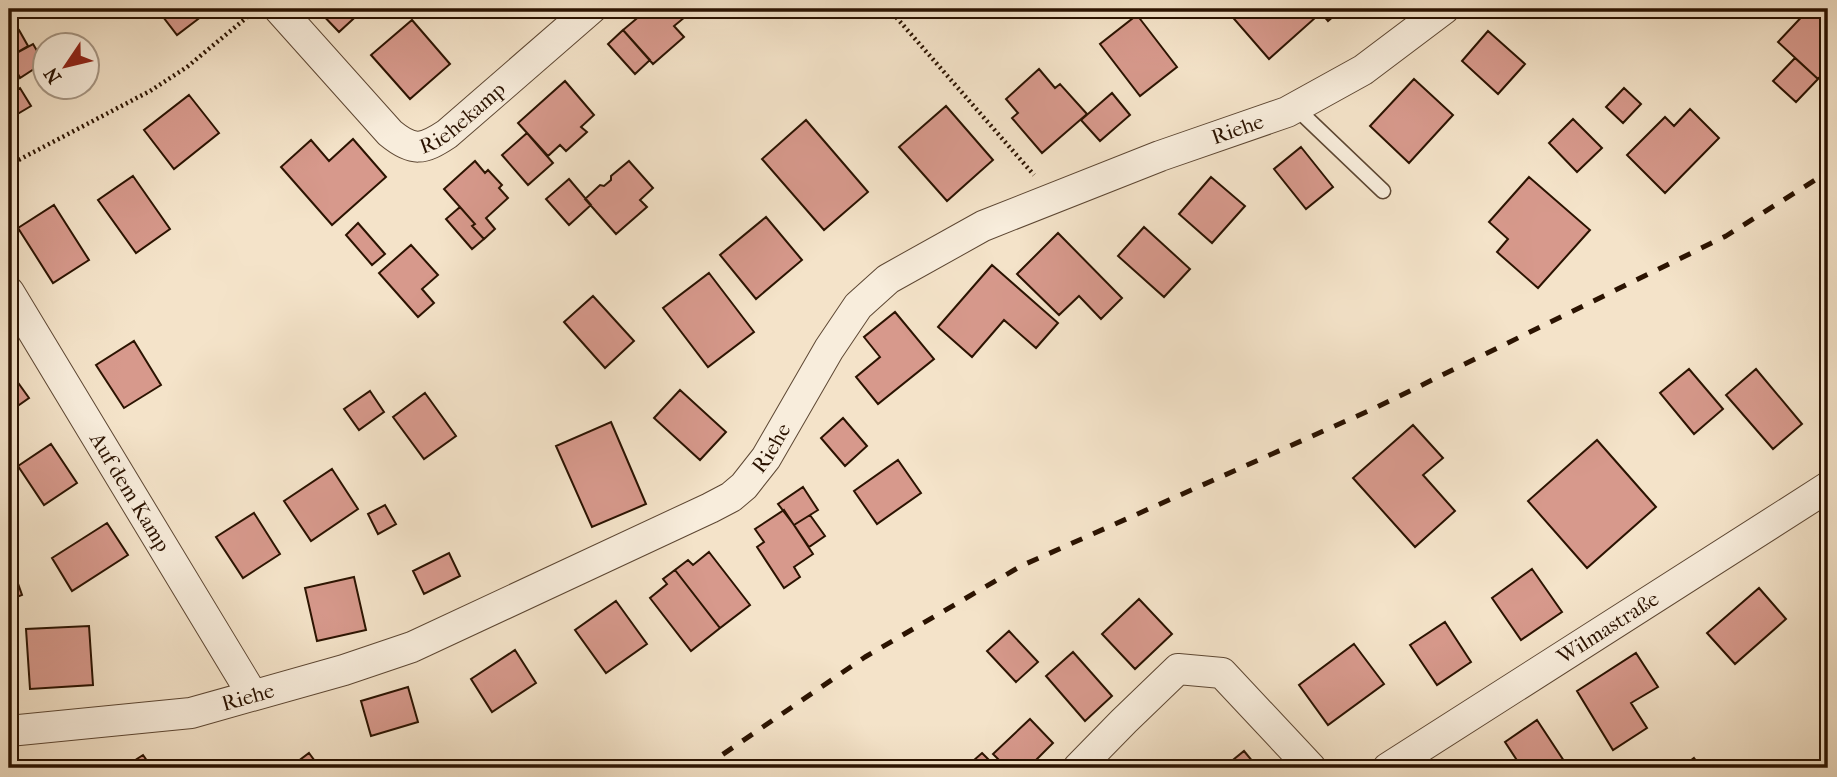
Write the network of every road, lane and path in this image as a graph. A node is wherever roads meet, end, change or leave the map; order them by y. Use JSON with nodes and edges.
{"nodes":[{"id":1,"x":257,"y":9,"type":"edge"},
{"id":2,"x":279,"y":9,"type":"edge"},
{"id":3,"x":591,"y":9,"type":"edge"},
{"id":4,"x":890,"y":9,"type":"edge"},
{"id":5,"x":1444,"y":9,"type":"edge"},
{"id":6,"x":1295,"y":107,"type":"junction"},
{"id":7,"x":9,"y":165,"type":"edge"},
{"id":8,"x":1382,"y":191,"type":"dead end"},
{"id":9,"x":1054,"y":198,"type":"junction"},
{"id":10,"x":9,"y":292,"type":"edge"},
{"id":11,"x":1828,"y":487,"type":"edge"},
{"id":12,"x":253,"y":694,"type":"junction"},
{"id":13,"x":9,"y":730,"type":"edge"},
{"id":14,"x":1078,"y":768,"type":"edge"},
{"id":15,"x":1311,"y":768,"type":"edge"},
{"id":16,"x":1388,"y":768,"type":"edge"}],
"edges":[{"from":1,"to":7,"type":"path"},
{"from":2,"to":3,"type":"street","name":"Riehekamp"},
{"from":4,"to":9,"type":"path"},
{"from":5,"to":6,"type":"street","name":"Riehe"},
{"from":6,"to":8,"type":"lane"},
{"from":6,"to":9,"type":"street","name":"Riehe"},
{"from":9,"to":12,"type":"street","name":"Riehe"},
{"from":10,"to":12,"type":"street","name":"Auf dem Kamp"},
{"from":11,"to":16,"type":"street","name":"Wilmastraße"},
{"from":12,"to":13,"type":"street","name":"Riehe"},
{"from":14,"to":15,"type":"street"}]}
